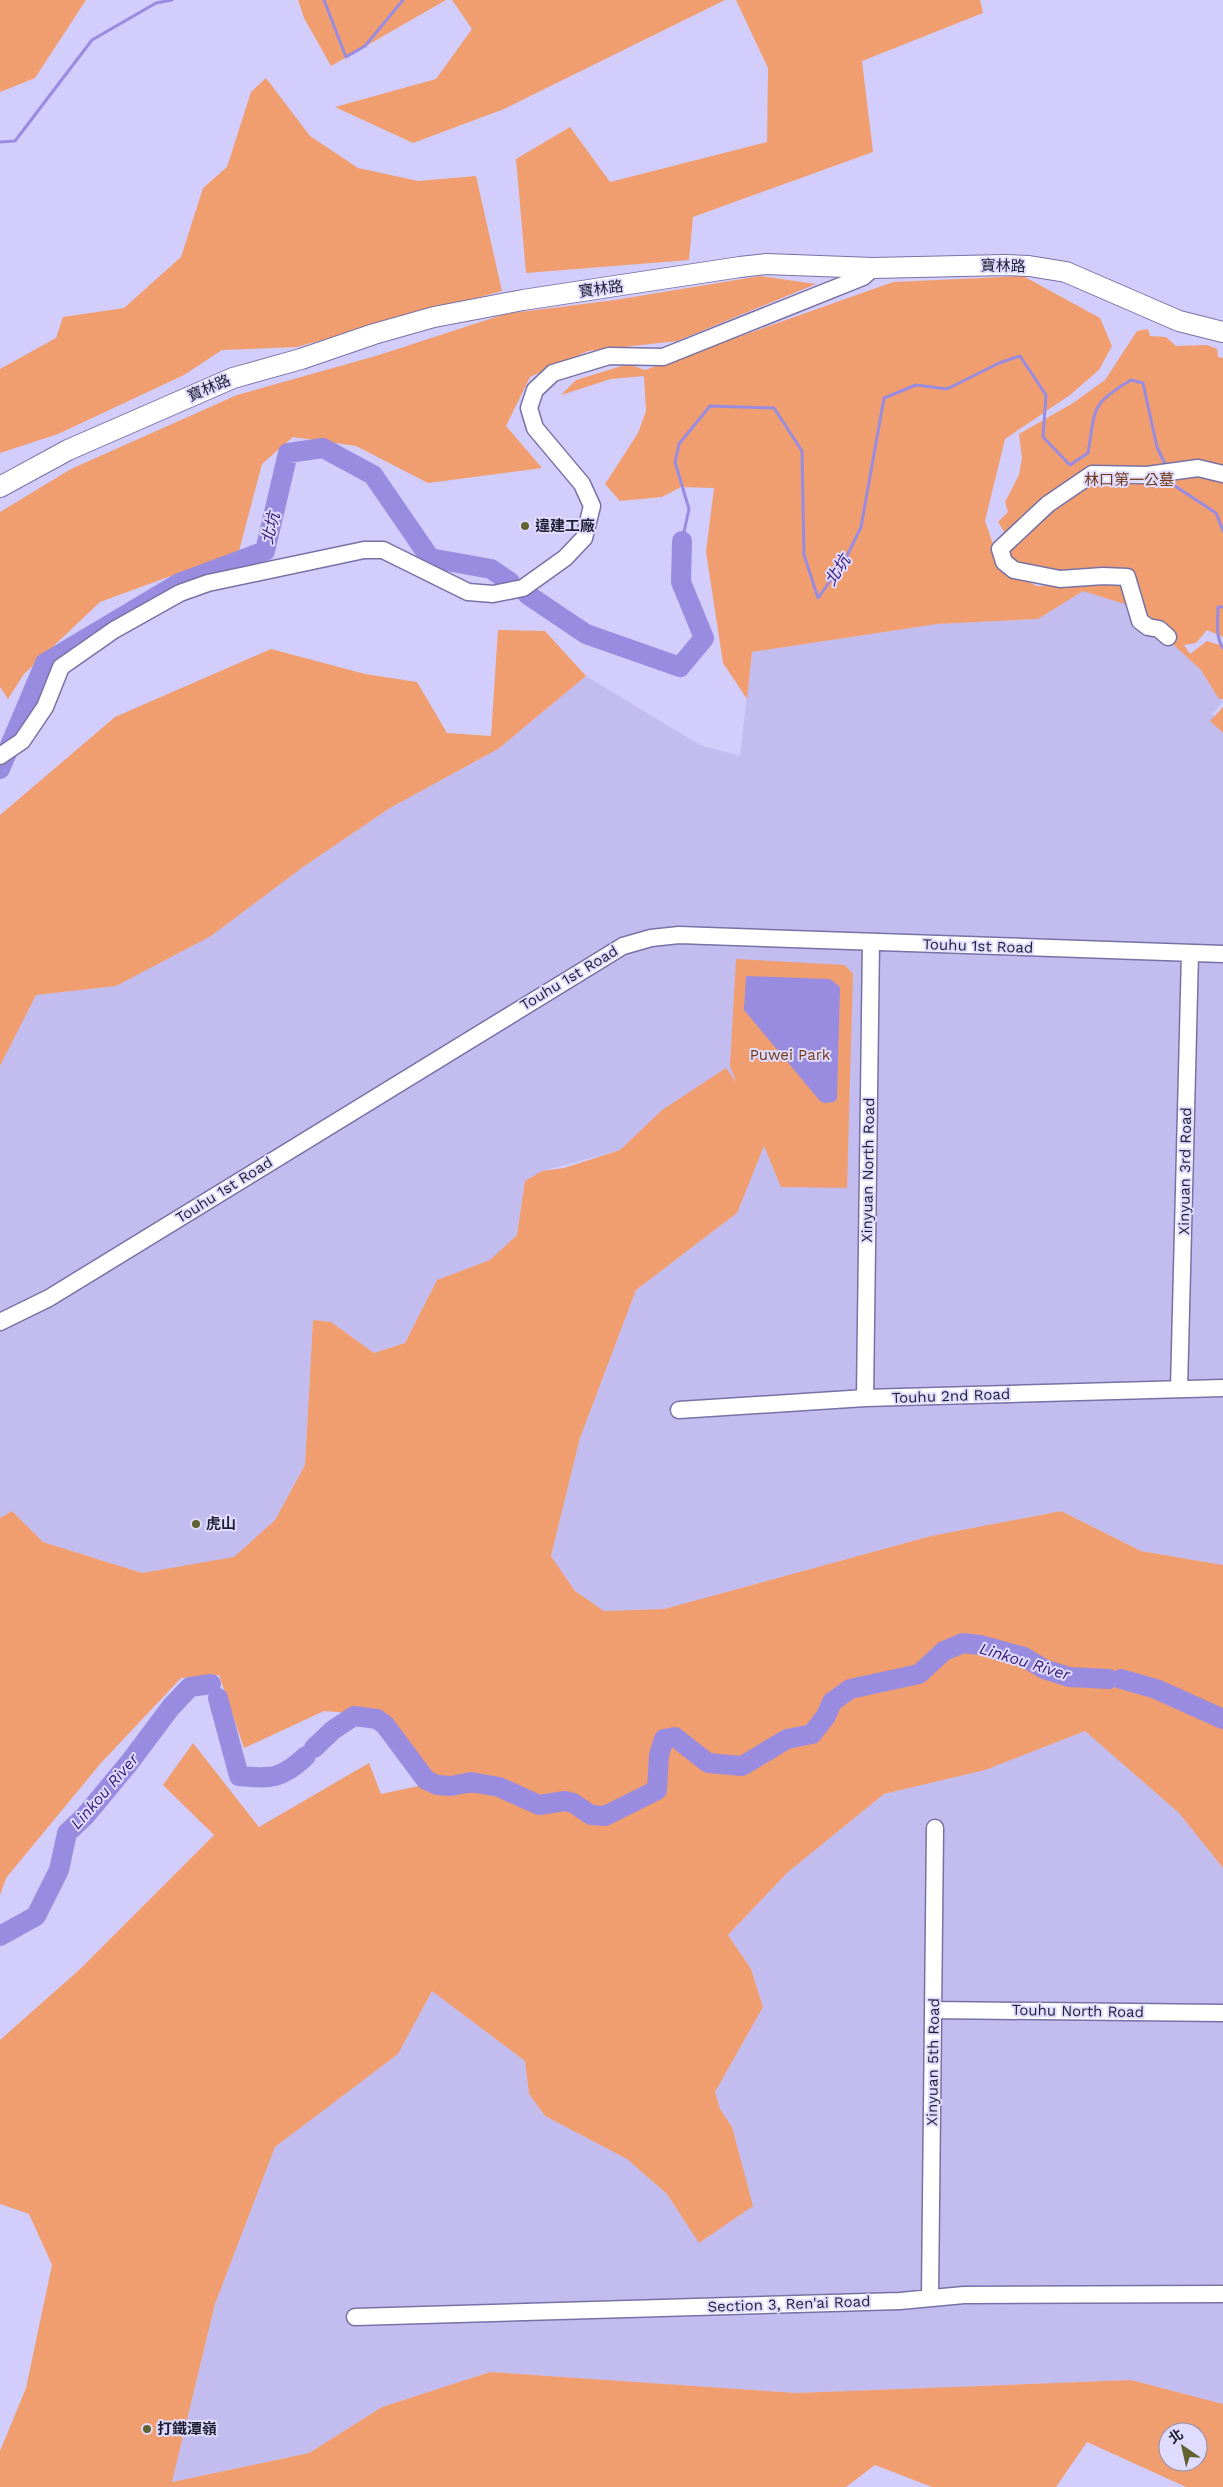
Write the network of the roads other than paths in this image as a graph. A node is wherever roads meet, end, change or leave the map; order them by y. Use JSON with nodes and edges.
{"nodes":[{"id":1,"x":873,"y":268,"type":"junction"},
{"id":2,"x":1223,"y":332,"type":"edge"},
{"id":3,"x":1223,"y":474,"type":"edge"},
{"id":4,"x":0,"y":487,"type":"edge"},
{"id":5,"x":1168,"y":637,"type":"dead end"},
{"id":6,"x":0,"y":756,"type":"edge"},
{"id":7,"x":871,"y":942,"type":"junction"},
{"id":8,"x":1190,"y":953,"type":"junction"},
{"id":9,"x":1223,"y":954,"type":"edge"},
{"id":10,"x":0,"y":1322,"type":"edge"},
{"id":11,"x":1223,"y":1388,"type":"edge"},
{"id":12,"x":1179,"y":1389,"type":"junction"},
{"id":13,"x":866,"y":1398,"type":"junction"},
{"id":14,"x":679,"y":1410,"type":"dead end"},
{"id":15,"x":935,"y":1828,"type":"dead end"},
{"id":16,"x":933,"y":2010,"type":"junction"},
{"id":17,"x":1223,"y":2013,"type":"edge"},
{"id":18,"x":1223,"y":2294,"type":"edge"},
{"id":19,"x":930,"y":2297,"type":"junction"},
{"id":20,"x":354,"y":2316,"type":"dead end"}],
"edges":[{"from":1,"to":2,"type":"main road","name":"寶林路"},
{"from":1,"to":4,"type":"main road","name":"寶林路"},
{"from":1,"to":6,"type":"street"},
{"from":3,"to":5,"type":"street"},
{"from":7,"to":8,"type":"street","name":"Touhu 1st Road"},
{"from":7,"to":10,"type":"street","name":"Touhu 1st Road"},
{"from":7,"to":13,"type":"street","name":"Xinyuan North Road"},
{"from":8,"to":9,"type":"street","name":"Touhu 1st Road"},
{"from":8,"to":12,"type":"street","name":"Xinyuan 3rd Road"},
{"from":11,"to":12,"type":"street","name":"Touhu 2nd Road"},
{"from":12,"to":13,"type":"street","name":"Touhu 2nd Road"},
{"from":13,"to":14,"type":"street","name":"Touhu 2nd Road"},
{"from":15,"to":16,"type":"street","name":"Xinyuan 5th Road"},
{"from":16,"to":17,"type":"street","name":"Touhu North Road"},
{"from":16,"to":19,"type":"street","name":"Xinyuan 5th Road"},
{"from":18,"to":19,"type":"street","name":"Section 3, Ren'ai Road"},
{"from":19,"to":20,"type":"street","name":"Section 3, Ren'ai Road"}]}
